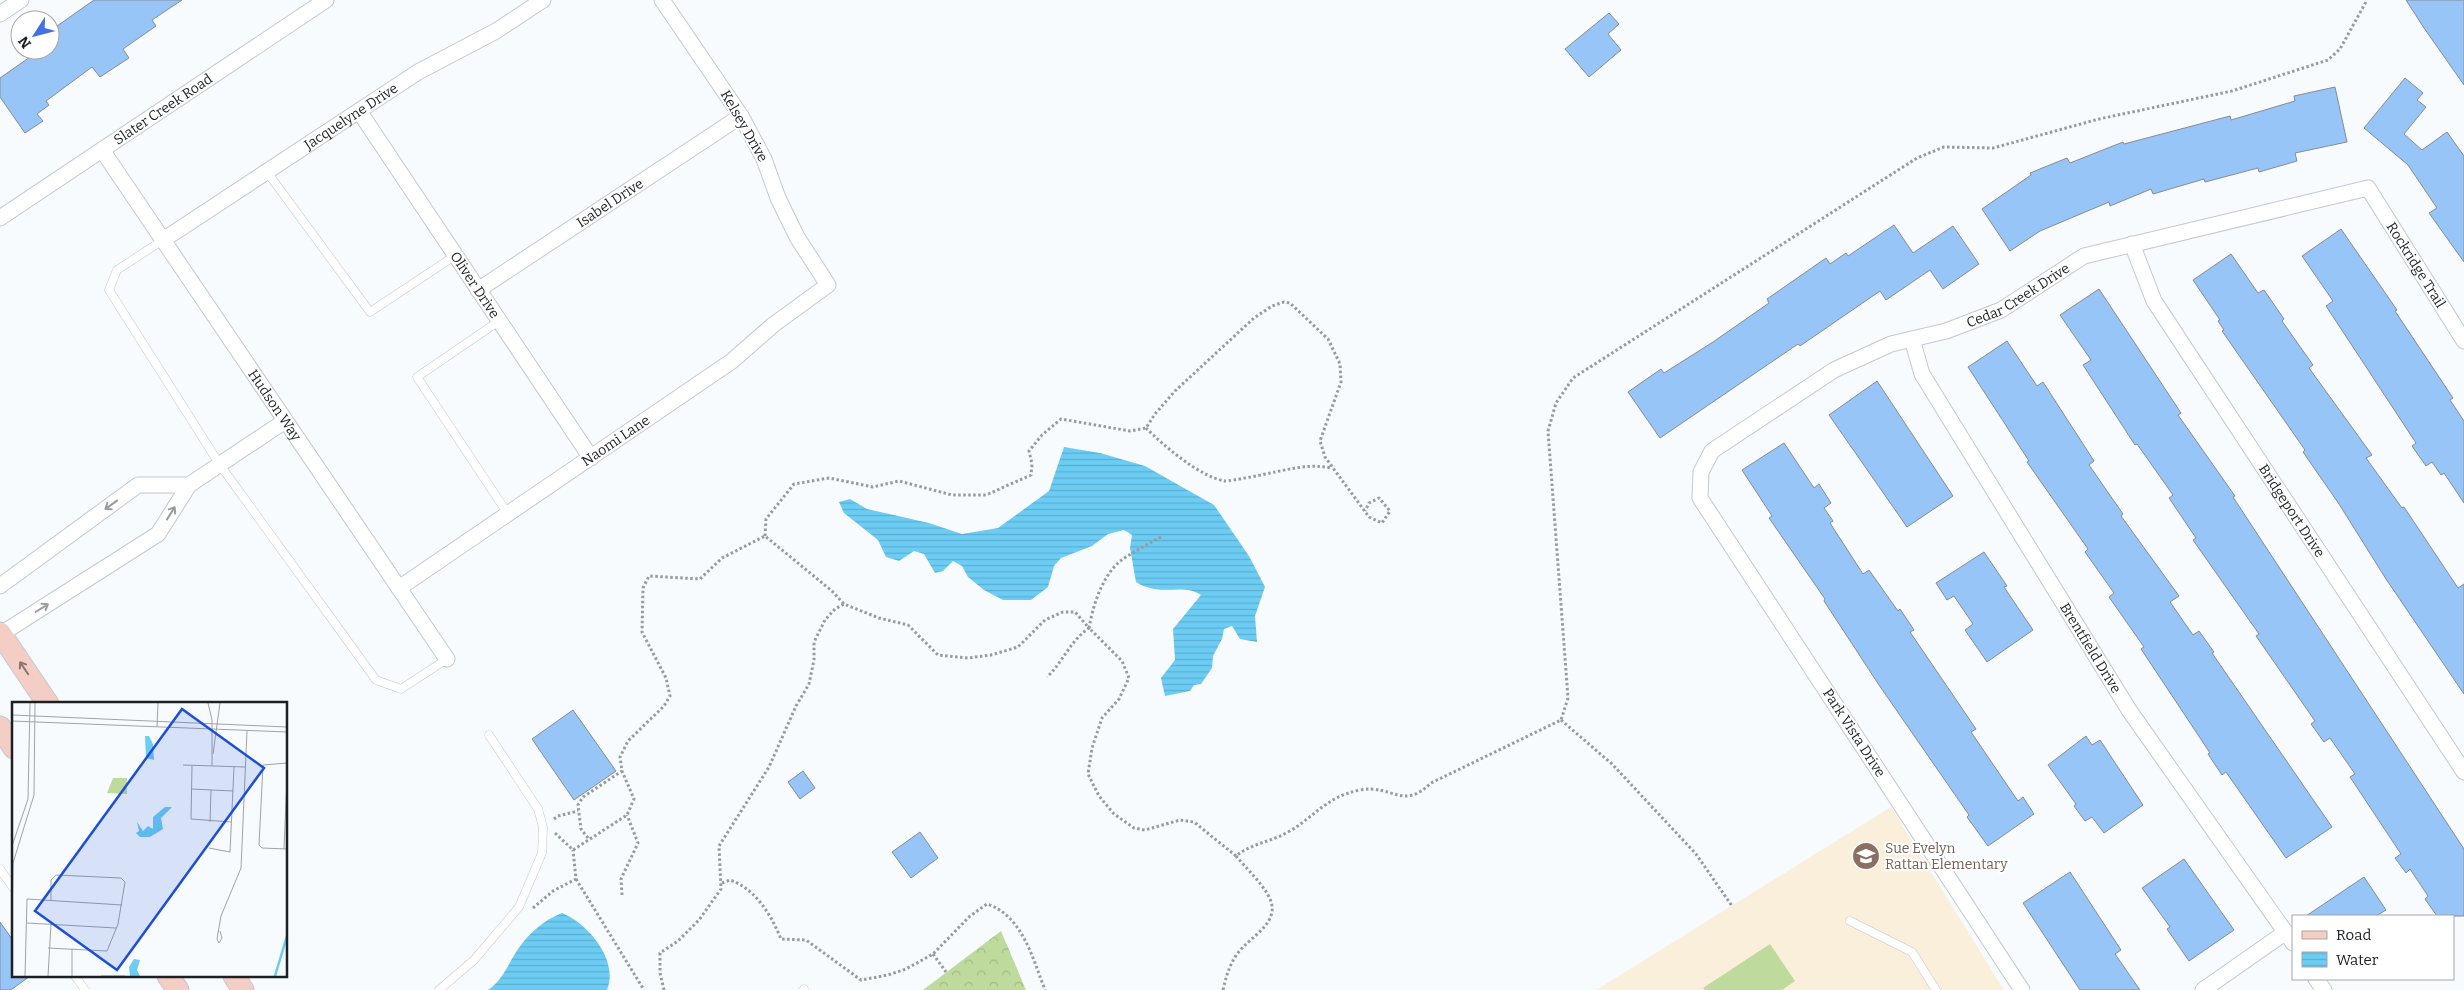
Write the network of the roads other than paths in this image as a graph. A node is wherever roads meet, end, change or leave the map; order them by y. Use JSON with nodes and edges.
{"nodes":[{"id":1,"x":21,"y":0,"type":"edge"},
{"id":2,"x":326,"y":0,"type":"edge"},
{"id":3,"x":543,"y":0,"type":"edge"},
{"id":4,"x":662,"y":0,"type":"edge"},
{"id":5,"x":0,"y":14,"type":"edge"},
{"id":6,"x":360,"y":111,"type":"junction"},
{"id":7,"x":741,"y":116,"type":"junction"},
{"id":8,"x":102,"y":150,"type":"junction"},
{"id":9,"x":267,"y":172,"type":"junction"},
{"id":10,"x":2368,"y":188,"type":"joint"},
{"id":11,"x":0,"y":218,"type":"edge"},
{"id":12,"x":163,"y":240,"type":"junction"},
{"id":13,"x":2132,"y":244,"type":"junction"},
{"id":14,"x":456,"y":255,"type":"junction"},
{"id":15,"x":828,"y":285,"type":"joint"},
{"id":16,"x":478,"y":290,"type":"junction"},
{"id":17,"x":500,"y":321,"type":"junction"},
{"id":18,"x":1912,"y":339,"type":"junction"},
{"id":19,"x":2464,"y":341,"type":"edge"},
{"id":20,"x":285,"y":422,"type":"junction"},
{"id":21,"x":591,"y":458,"type":"junction"},
{"id":22,"x":220,"y":464,"type":"junction"},
{"id":23,"x":1701,"y":472,"type":"joint"},
{"id":24,"x":188,"y":485,"type":"junction"},
{"id":25,"x":508,"y":514,"type":"junction"},
{"id":26,"x":0,"y":586,"type":"edge"},
{"id":27,"x":399,"y":588,"type":"junction"},
{"id":28,"x":0,"y":633,"type":"edge"},
{"id":29,"x":447,"y":659,"type":"joint"},
{"id":30,"x":47,"y":702,"type":"edge"},
{"id":31,"x":0,"y":727,"type":"edge"},
{"id":32,"x":489,"y":735,"type":"dead end"},
{"id":33,"x":12,"y":745,"type":"edge"},
{"id":34,"x":2464,"y":772,"type":"edge"},
{"id":35,"x":0,"y":869,"type":"edge"},
{"id":36,"x":12,"y":885,"type":"edge"},
{"id":37,"x":1850,"y":921,"type":"dead end"},
{"id":38,"x":2289,"y":937,"type":"edge"},
{"id":39,"x":76,"y":978,"type":"edge"},
{"id":40,"x":169,"y":978,"type":"edge"},
{"id":41,"x":235,"y":978,"type":"edge"},
{"id":42,"x":85,"y":990,"type":"edge"},
{"id":43,"x":178,"y":990,"type":"edge"},
{"id":44,"x":243,"y":990,"type":"edge"},
{"id":45,"x":439,"y":990,"type":"edge"},
{"id":46,"x":1936,"y":990,"type":"edge"},
{"id":47,"x":2022,"y":990,"type":"edge"},
{"id":48,"x":2203,"y":990,"type":"edge"}],
"edges":[{"from":1,"to":5,"type":"street"},
{"from":2,"to":8,"type":"street","name":"Slater Creek Road"},
{"from":3,"to":6,"type":"street","name":"Jacquelyne Drive"},
{"from":4,"to":7,"type":"street","name":"Kelsey Drive"},
{"from":6,"to":9,"type":"street","name":"Jacquelyne Drive"},
{"from":6,"to":14,"type":"street","name":"Oliver Drive"},
{"from":7,"to":15,"type":"street","name":"Kelsey Drive"},
{"from":7,"to":16,"type":"street","name":"Isabel Drive"},
{"from":8,"to":11,"type":"street","name":"Slater Creek Road"},
{"from":8,"to":12,"type":"street","name":"Hudson Way"},
{"from":9,"to":12,"type":"street","name":"Jacquelyne Drive"},
{"from":9,"to":14,"type":"lane"},
{"from":10,"to":13,"type":"street","name":"Cedar Creek Drive"},
{"from":10,"to":19,"type":"street","name":"Rockridge Trail"},
{"from":12,"to":20,"type":"street","name":"Hudson Way"},
{"from":12,"to":22,"type":"lane"},
{"from":13,"to":18,"type":"street","name":"Cedar Creek Drive"},
{"from":13,"to":34,"type":"street","name":"Bridgeport Drive"},
{"from":14,"to":16,"type":"street","name":"Oliver Drive"},
{"from":15,"to":21,"type":"street","name":"Naomi Lane"},
{"from":16,"to":17,"type":"street","name":"Oliver Drive"},
{"from":17,"to":21,"type":"street","name":"Oliver Drive"},
{"from":17,"to":25,"type":"lane"},
{"from":18,"to":23,"type":"street","name":"Cedar Creek Drive"},
{"from":18,"to":38,"type":"street","name":"Brentfield Drive"},
{"from":20,"to":22,"type":"street"},
{"from":20,"to":27,"type":"street","name":"Hudson Way"},
{"from":21,"to":25,"type":"street","name":"Naomi Lane"},
{"from":22,"to":24,"type":"street"},
{"from":22,"to":29,"type":"lane"},
{"from":23,"to":47,"type":"street","name":"Park Vista Drive"},
{"from":24,"to":26,"type":"street","one_way":true},
{"from":28,"to":24,"type":"street","one_way":true},
{"from":25,"to":27,"type":"street","name":"Naomi Lane"},
{"from":27,"to":29,"type":"street","name":"Hudson Way"},
{"from":30,"to":28,"type":"main road","one_way":true},
{"from":31,"to":33,"type":"main road"},
{"from":32,"to":45,"type":"lane"},
{"from":35,"to":36,"type":"lane"},
{"from":37,"to":46,"type":"lane"},
{"from":38,"to":48,"type":"street"},
{"from":39,"to":42,"type":"lane"},
{"from":40,"to":43,"type":"main road"},
{"from":41,"to":44,"type":"main road"}]}
